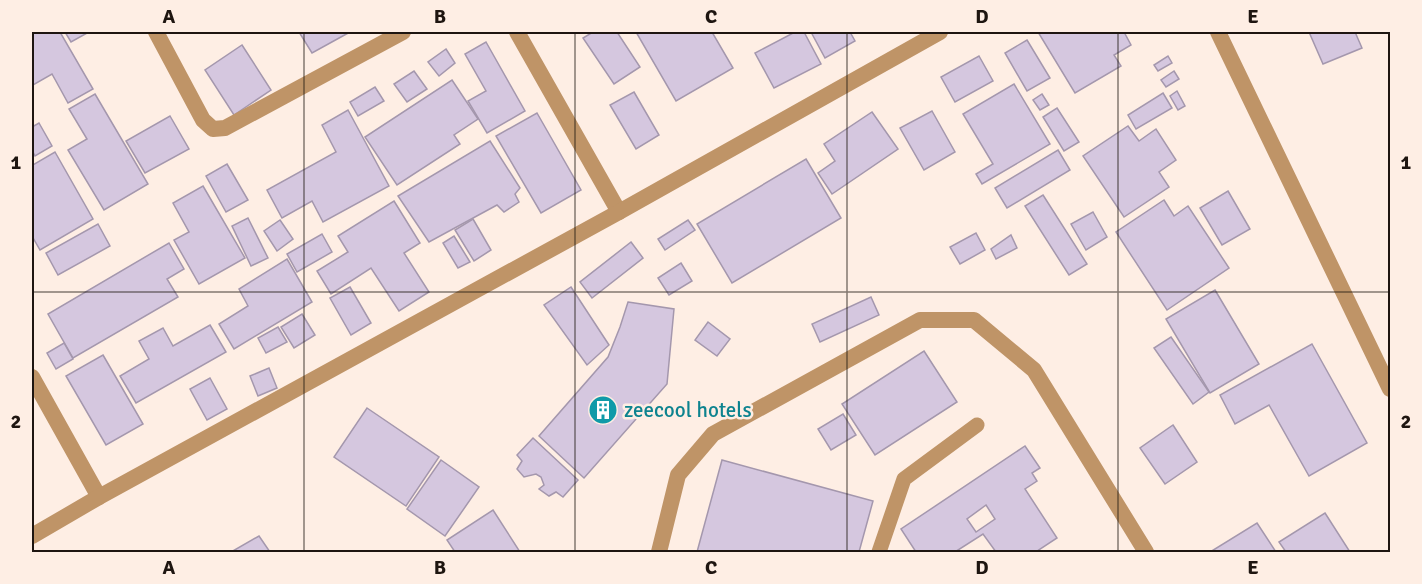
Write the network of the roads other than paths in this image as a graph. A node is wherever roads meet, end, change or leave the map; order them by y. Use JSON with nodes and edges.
{"nodes":[{"id":1,"x":156,"y":32,"type":"edge"},
{"id":2,"x":403,"y":32,"type":"edge"},
{"id":3,"x":517,"y":32,"type":"edge"},
{"id":4,"x":940,"y":32,"type":"edge"},
{"id":5,"x":1218,"y":32,"type":"edge"},
{"id":6,"x":619,"y":212,"type":"junction"},
{"id":7,"x":32,"y":377,"type":"edge"},
{"id":8,"x":1390,"y":389,"type":"edge"},
{"id":9,"x":977,"y":425,"type":"dead end"},
{"id":10,"x":99,"y":497,"type":"junction"},
{"id":11,"x":32,"y":536,"type":"edge"},
{"id":12,"x":659,"y":552,"type":"edge"},
{"id":13,"x":879,"y":552,"type":"edge"},
{"id":14,"x":1146,"y":552,"type":"edge"}],
"edges":[{"from":1,"to":2,"type":"street"},
{"from":3,"to":6,"type":"street"},
{"from":4,"to":6,"type":"street"},
{"from":5,"to":8,"type":"street"},
{"from":6,"to":10,"type":"street"},
{"from":7,"to":10,"type":"street"},
{"from":9,"to":13,"type":"lane"},
{"from":10,"to":11,"type":"street"},
{"from":12,"to":14,"type":"street"}]}
